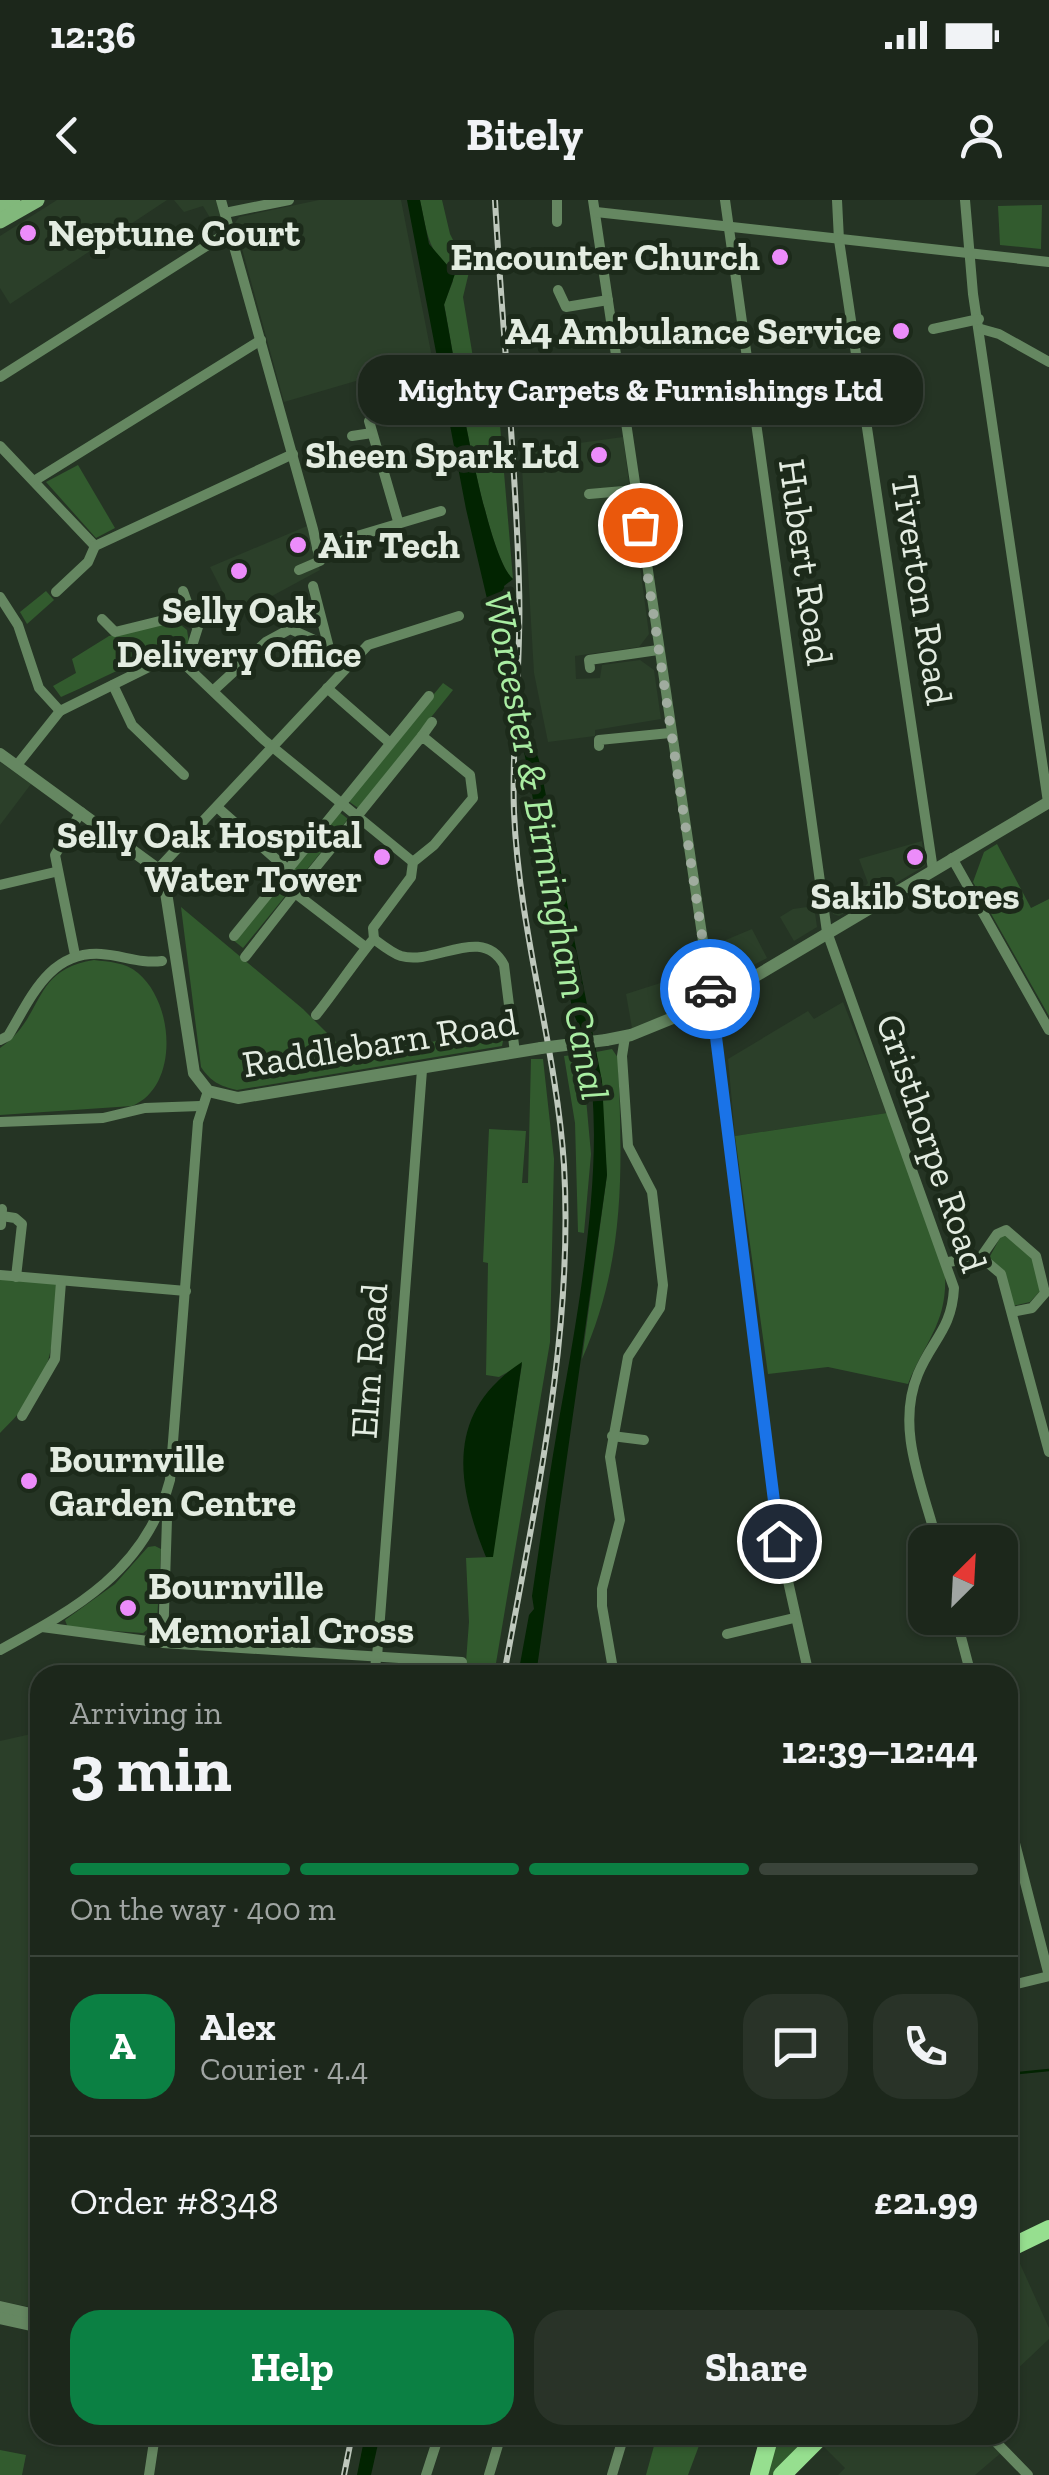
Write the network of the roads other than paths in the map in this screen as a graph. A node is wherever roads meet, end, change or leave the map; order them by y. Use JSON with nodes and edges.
{"nodes":[{"id":1,"x":13,"y":200,"type":"edge"},
{"id":2,"x":37,"y":200,"type":"edge"},
{"id":3,"x":221,"y":200,"type":"edge"},
{"id":4,"x":289,"y":200,"type":"edge"},
{"id":5,"x":557,"y":200,"type":"edge"},
{"id":6,"x":725,"y":200,"type":"edge"},
{"id":7,"x":837,"y":200,"type":"edge"},
{"id":8,"x":965,"y":200,"type":"edge"},
{"id":9,"x":594,"y":206,"type":"edge"},
{"id":10,"x":0,"y":208,"type":"edge"},
{"id":11,"x":225,"y":213,"type":"junction"},
{"id":12,"x":0,"y":221,"type":"edge"},
{"id":13,"x":557,"y":222,"type":"dead end"},
{"id":14,"x":729,"y":227,"type":"junction"},
{"id":15,"x":230,"y":232,"type":"junction"},
{"id":16,"x":839,"y":240,"type":"junction"},
{"id":17,"x":968,"y":254,"type":"junction"},
{"id":18,"x":1049,"y":262,"type":"edge"},
{"id":19,"x":558,"y":290,"type":"dead end"},
{"id":20,"x":608,"y":300,"type":"junction"},
{"id":21,"x":980,"y":324,"type":"junction"},
{"id":22,"x":933,"y":329,"type":"dead end"},
{"id":23,"x":261,"y":340,"type":"junction"},
{"id":24,"x":1049,"y":362,"type":"edge"},
{"id":25,"x":0,"y":377,"type":"edge"},
{"id":26,"x":396,"y":377,"type":"dead end"},
{"id":27,"x":570,"y":383,"type":"dead end"},
{"id":28,"x":621,"y":389,"type":"junction"},
{"id":29,"x":372,"y":433,"type":"junction"},
{"id":30,"x":352,"y":436,"type":"dead end"},
{"id":31,"x":0,"y":446,"type":"edge"},
{"id":32,"x":293,"y":454,"type":"junction"},
{"id":33,"x":34,"y":481,"type":"junction"},
{"id":34,"x":636,"y":490,"type":"junction"},
{"id":35,"x":590,"y":494,"type":"dead end"},
{"id":36,"x":441,"y":511,"type":"dead end"},
{"id":37,"x":398,"y":522,"type":"junction"},
{"id":38,"x":95,"y":546,"type":"junction"},
{"id":39,"x":317,"y":548,"type":"junction"},
{"id":40,"x":299,"y":570,"type":"dead end"},
{"id":41,"x":313,"y":586,"type":"dead end"},
{"id":42,"x":183,"y":591,"type":"dead end"},
{"id":43,"x":56,"y":592,"type":"dead end"},
{"id":44,"x":0,"y":597,"type":"edge"},
{"id":45,"x":184,"y":615,"type":"junction"},
{"id":46,"x":459,"y":616,"type":"dead end"},
{"id":47,"x":102,"y":619,"type":"dead end"},
{"id":48,"x":329,"y":648,"type":"junction"},
{"id":49,"x":658,"y":650,"type":"junction"},
{"id":50,"x":187,"y":662,"type":"junction"},
{"id":51,"x":347,"y":664,"type":"junction"},
{"id":52,"x":590,"y":668,"type":"dead end"},
{"id":53,"x":113,"y":685,"type":"junction"},
{"id":54,"x":326,"y":688,"type":"junction"},
{"id":55,"x":215,"y":689,"type":"junction"},
{"id":56,"x":429,"y":696,"type":"dead end"},
{"id":57,"x":60,"y":711,"type":"junction"},
{"id":58,"x":432,"y":722,"type":"dead end"},
{"id":59,"x":670,"y":733,"type":"junction"},
{"id":60,"x":422,"y":736,"type":"junction"},
{"id":61,"x":390,"y":743,"type":"junction"},
{"id":62,"x":599,"y":746,"type":"dead end"},
{"id":63,"x":273,"y":748,"type":"junction"},
{"id":64,"x":0,"y":754,"type":"edge"},
{"id":65,"x":17,"y":766,"type":"junction"},
{"id":66,"x":184,"y":775,"type":"dead end"},
{"id":67,"x":1049,"y":802,"type":"edge"},
{"id":68,"x":339,"y":803,"type":"junction"},
{"id":69,"x":217,"y":807,"type":"junction"},
{"id":70,"x":81,"y":812,"type":"junction"},
{"id":71,"x":357,"y":817,"type":"junction"},
{"id":72,"x":952,"y":858,"type":"junction"},
{"id":73,"x":413,"y":862,"type":"junction"},
{"id":74,"x":158,"y":868,"type":"junction"},
{"id":75,"x":286,"y":869,"type":"junction"},
{"id":76,"x":934,"y":870,"type":"junction"},
{"id":77,"x":55,"y":872,"type":"junction"},
{"id":78,"x":0,"y":884,"type":"edge"},
{"id":79,"x":297,"y":890,"type":"junction"},
{"id":80,"x":827,"y":932,"type":"junction"},
{"id":81,"x":234,"y":936,"type":"dead end"},
{"id":82,"x":374,"y":939,"type":"junction"},
{"id":83,"x":364,"y":946,"type":"junction"},
{"id":84,"x":75,"y":955,"type":"junction"},
{"id":85,"x":245,"y":956,"type":"dead end"},
{"id":86,"x":162,"y":961,"type":"dead end"},
{"id":87,"x":712,"y":1002,"type":"junction"},
{"id":88,"x":316,"y":1015,"type":"dead end"},
{"id":89,"x":1049,"y":1030,"type":"edge"},
{"id":90,"x":625,"y":1037,"type":"junction"},
{"id":91,"x":0,"y":1040,"type":"edge"},
{"id":92,"x":516,"y":1053,"type":"junction"},
{"id":93,"x":422,"y":1070,"type":"junction"},
{"id":94,"x":208,"y":1090,"type":"junction"},
{"id":95,"x":200,"y":1106,"type":"junction"},
{"id":96,"x":0,"y":1122,"type":"edge"},
{"id":97,"x":2,"y":1217,"type":"edge"},
{"id":98,"x":981,"y":1257,"type":"junction"},
{"id":99,"x":948,"y":1262,"type":"junction"},
{"id":100,"x":0,"y":1275,"type":"edge"},
{"id":101,"x":16,"y":1277,"type":"junction"},
{"id":102,"x":61,"y":1282,"type":"junction"},
{"id":103,"x":186,"y":1291,"type":"junction"},
{"id":104,"x":1012,"y":1312,"type":"junction"},
{"id":105,"x":22,"y":1416,"type":"dead end"},
{"id":106,"x":612,"y":1436,"type":"junction"},
{"id":107,"x":646,"y":1439,"type":"dead end"},
{"id":108,"x":1049,"y":1452,"type":"edge"},
{"id":109,"x":163,"y":1506,"type":"junction"},
{"id":110,"x":933,"y":1525,"type":"edge"},
{"id":111,"x":794,"y":1618,"type":"junction"},
{"id":112,"x":42,"y":1627,"type":"junction"},
{"id":113,"x":727,"y":1634,"type":"dead end"},
{"id":114,"x":960,"y":1635,"type":"edge"},
{"id":115,"x":163,"y":1643,"type":"junction"},
{"id":116,"x":0,"y":1650,"type":"edge"},
{"id":117,"x":377,"y":1657,"type":"junction"},
{"id":118,"x":462,"y":1662,"type":"dead end"},
{"id":119,"x":376,"y":1665,"type":"edge"},
{"id":120,"x":613,"y":1665,"type":"edge"},
{"id":121,"x":806,"y":1665,"type":"edge"},
{"id":122,"x":968,"y":1665,"type":"edge"},
{"id":123,"x":1018,"y":1855,"type":"edge"},
{"id":124,"x":1049,"y":1976,"type":"edge"},
{"id":125,"x":1018,"y":1984,"type":"edge"},
{"id":126,"x":1049,"y":2228,"type":"edge"},
{"id":127,"x":1030,"y":2236,"type":"junction"},
{"id":128,"x":1018,"y":2237,"type":"edge"},
{"id":129,"x":1018,"y":2243,"type":"edge"},
{"id":130,"x":0,"y":2307,"type":"edge"},
{"id":131,"x":30,"y":2314,"type":"edge"},
{"id":132,"x":0,"y":2318,"type":"edge"},
{"id":133,"x":30,"y":2325,"type":"edge"},
{"id":134,"x":154,"y":2445,"type":"edge"},
{"id":135,"x":436,"y":2445,"type":"edge"},
{"id":136,"x":497,"y":2445,"type":"edge"},
{"id":137,"x":621,"y":2445,"type":"edge"},
{"id":138,"x":767,"y":2445,"type":"edge"},
{"id":139,"x":812,"y":2445,"type":"edge"},
{"id":140,"x":999,"y":2445,"type":"edge"},
{"id":141,"x":760,"y":2474,"type":"edge"},
{"id":142,"x":149,"y":2475,"type":"edge"},
{"id":143,"x":426,"y":2475,"type":"edge"},
{"id":144,"x":488,"y":2475,"type":"edge"},
{"id":145,"x":612,"y":2475,"type":"edge"},
{"id":146,"x":782,"y":2475,"type":"edge"},
{"id":147,"x":1028,"y":2475,"type":"edge"}],
"edges":[{"from":1,"to":10,"type":"main road"},
{"from":2,"to":12,"type":"main road"},
{"from":3,"to":11,"type":"street"},
{"from":4,"to":11,"type":"street"},
{"from":5,"to":13,"type":"street"},
{"from":6,"to":14,"type":"street","name":"Hubert Road"},
{"from":7,"to":16,"type":"street","name":"Tiverton Road"},
{"from":8,"to":17,"type":"street"},
{"from":9,"to":14,"type":"street"},
{"from":9,"to":20,"type":"street"},
{"from":11,"to":15,"type":"street"},
{"from":14,"to":16,"type":"street"},
{"from":14,"to":80,"type":"street","name":"Hubert Road"},
{"from":15,"to":23,"type":"street"},
{"from":15,"to":25,"type":"street"},
{"from":16,"to":17,"type":"street"},
{"from":16,"to":76,"type":"street","name":"Tiverton Road"},
{"from":17,"to":18,"type":"street"},
{"from":17,"to":21,"type":"street"},
{"from":19,"to":20,"type":"street"},
{"from":20,"to":28,"type":"street"},
{"from":21,"to":22,"type":"street"},
{"from":21,"to":24,"type":"street"},
{"from":21,"to":67,"type":"street"},
{"from":23,"to":32,"type":"street"},
{"from":23,"to":33,"type":"street"},
{"from":26,"to":29,"type":"street"},
{"from":27,"to":28,"type":"street"},
{"from":28,"to":34,"type":"street"},
{"from":29,"to":30,"type":"street"},
{"from":29,"to":37,"type":"street"},
{"from":31,"to":33,"type":"street"},
{"from":32,"to":38,"type":"street"},
{"from":32,"to":39,"type":"street"},
{"from":33,"to":38,"type":"street"},
{"from":34,"to":35,"type":"street"},
{"from":34,"to":49,"type":"street"},
{"from":36,"to":37,"type":"street"},
{"from":37,"to":39,"type":"street"},
{"from":38,"to":43,"type":"street"},
{"from":39,"to":40,"type":"street"},
{"from":41,"to":48,"type":"street"},
{"from":42,"to":45,"type":"street"},
{"from":44,"to":57,"type":"street"},
{"from":45,"to":47,"type":"street"},
{"from":45,"to":50,"type":"street"},
{"from":46,"to":51,"type":"street"},
{"from":48,"to":51,"type":"street"},
{"from":48,"to":55,"type":"street"},
{"from":49,"to":52,"type":"street"},
{"from":49,"to":59,"type":"street"},
{"from":50,"to":53,"type":"street"},
{"from":50,"to":55,"type":"street"},
{"from":51,"to":54,"type":"street"},
{"from":53,"to":57,"type":"street"},
{"from":53,"to":66,"type":"street"},
{"from":54,"to":61,"type":"street"},
{"from":54,"to":63,"type":"street"},
{"from":55,"to":63,"type":"street"},
{"from":56,"to":61,"type":"street"},
{"from":57,"to":65,"type":"street"},
{"from":58,"to":60,"type":"street"},
{"from":59,"to":62,"type":"street"},
{"from":59,"to":87,"type":"street"},
{"from":60,"to":71,"type":"street"},
{"from":60,"to":73,"type":"street"},
{"from":61,"to":68,"type":"street"},
{"from":63,"to":68,"type":"street"},
{"from":63,"to":69,"type":"street"},
{"from":64,"to":65,"type":"street"},
{"from":65,"to":70,"type":"street"},
{"from":67,"to":72,"type":"street","name":"Raddlebarn Road"},
{"from":68,"to":71,"type":"street"},
{"from":68,"to":75,"type":"street"},
{"from":69,"to":74,"type":"street"},
{"from":69,"to":75,"type":"street"},
{"from":70,"to":74,"type":"street"},
{"from":70,"to":77,"type":"street"},
{"from":71,"to":73,"type":"street"},
{"from":71,"to":79,"type":"street"},
{"from":72,"to":76,"type":"street","name":"Raddlebarn Road"},
{"from":72,"to":89,"type":"street"},
{"from":73,"to":82,"type":"street"},
{"from":74,"to":94,"type":"street","name":"Raddlebarn Road"},
{"from":75,"to":81,"type":"street"},
{"from":76,"to":80,"type":"street","name":"Raddlebarn Road"},
{"from":77,"to":78,"type":"street"},
{"from":77,"to":84,"type":"street"},
{"from":79,"to":83,"type":"street"},
{"from":79,"to":85,"type":"street"},
{"from":80,"to":87,"type":"street","name":"Raddlebarn Road"},
{"from":80,"to":99,"type":"street","name":"Gristhorpe Road"},
{"from":82,"to":83,"type":"street"},
{"from":82,"to":92,"type":"street"},
{"from":83,"to":88,"type":"street"},
{"from":84,"to":86,"type":"street"},
{"from":84,"to":91,"type":"street"},
{"from":87,"to":90,"type":"street","name":"Raddlebarn Road"},
{"from":87,"to":111,"type":"street"},
{"from":90,"to":92,"type":"street","name":"Raddlebarn Road","bridge":true},
{"from":90,"to":106,"type":"street"},
{"from":92,"to":93,"type":"street","name":"Raddlebarn Road"},
{"from":93,"to":94,"type":"street","name":"Raddlebarn Road"},
{"from":93,"to":117,"type":"street","name":"Elm Road"},
{"from":94,"to":95,"type":"street"},
{"from":95,"to":96,"type":"street"},
{"from":95,"to":103,"type":"street"},
{"from":97,"to":101,"type":"street"},
{"from":98,"to":99,"type":"street"},
{"from":98,"to":104,"type":"street"},
{"from":98,"to":104,"type":"street"},
{"from":99,"to":110,"type":"street","name":"Gristhorpe Road"},
{"from":100,"to":101,"type":"street"},
{"from":101,"to":102,"type":"street"},
{"from":102,"to":103,"type":"street"},
{"from":102,"to":105,"type":"street"},
{"from":103,"to":109,"type":"street"},
{"from":104,"to":108,"type":"street"},
{"from":106,"to":107,"type":"street"},
{"from":106,"to":120,"type":"street"},
{"from":109,"to":112,"type":"street"},
{"from":109,"to":115,"type":"street"},
{"from":111,"to":113,"type":"street"},
{"from":111,"to":121,"type":"street"},
{"from":112,"to":115,"type":"street"},
{"from":112,"to":116,"type":"street"},
{"from":114,"to":122,"type":"street"},
{"from":115,"to":117,"type":"street"},
{"from":117,"to":118,"type":"street"},
{"from":117,"to":119,"type":"street","name":"Elm Road"},
{"from":123,"to":124,"type":"street"},
{"from":124,"to":125,"type":"street"},
{"from":126,"to":127,"type":"main road"},
{"from":127,"to":128,"type":"main road"},
{"from":127,"to":129,"type":"main road"},
{"from":130,"to":131,"type":"street"},
{"from":132,"to":133,"type":"street"},
{"from":134,"to":142,"type":"street"},
{"from":135,"to":143,"type":"street"},
{"from":136,"to":144,"type":"street"},
{"from":137,"to":145,"type":"street"},
{"from":138,"to":141,"type":"main road"},
{"from":139,"to":146,"type":"main road"},
{"from":140,"to":147,"type":"street"}]}
